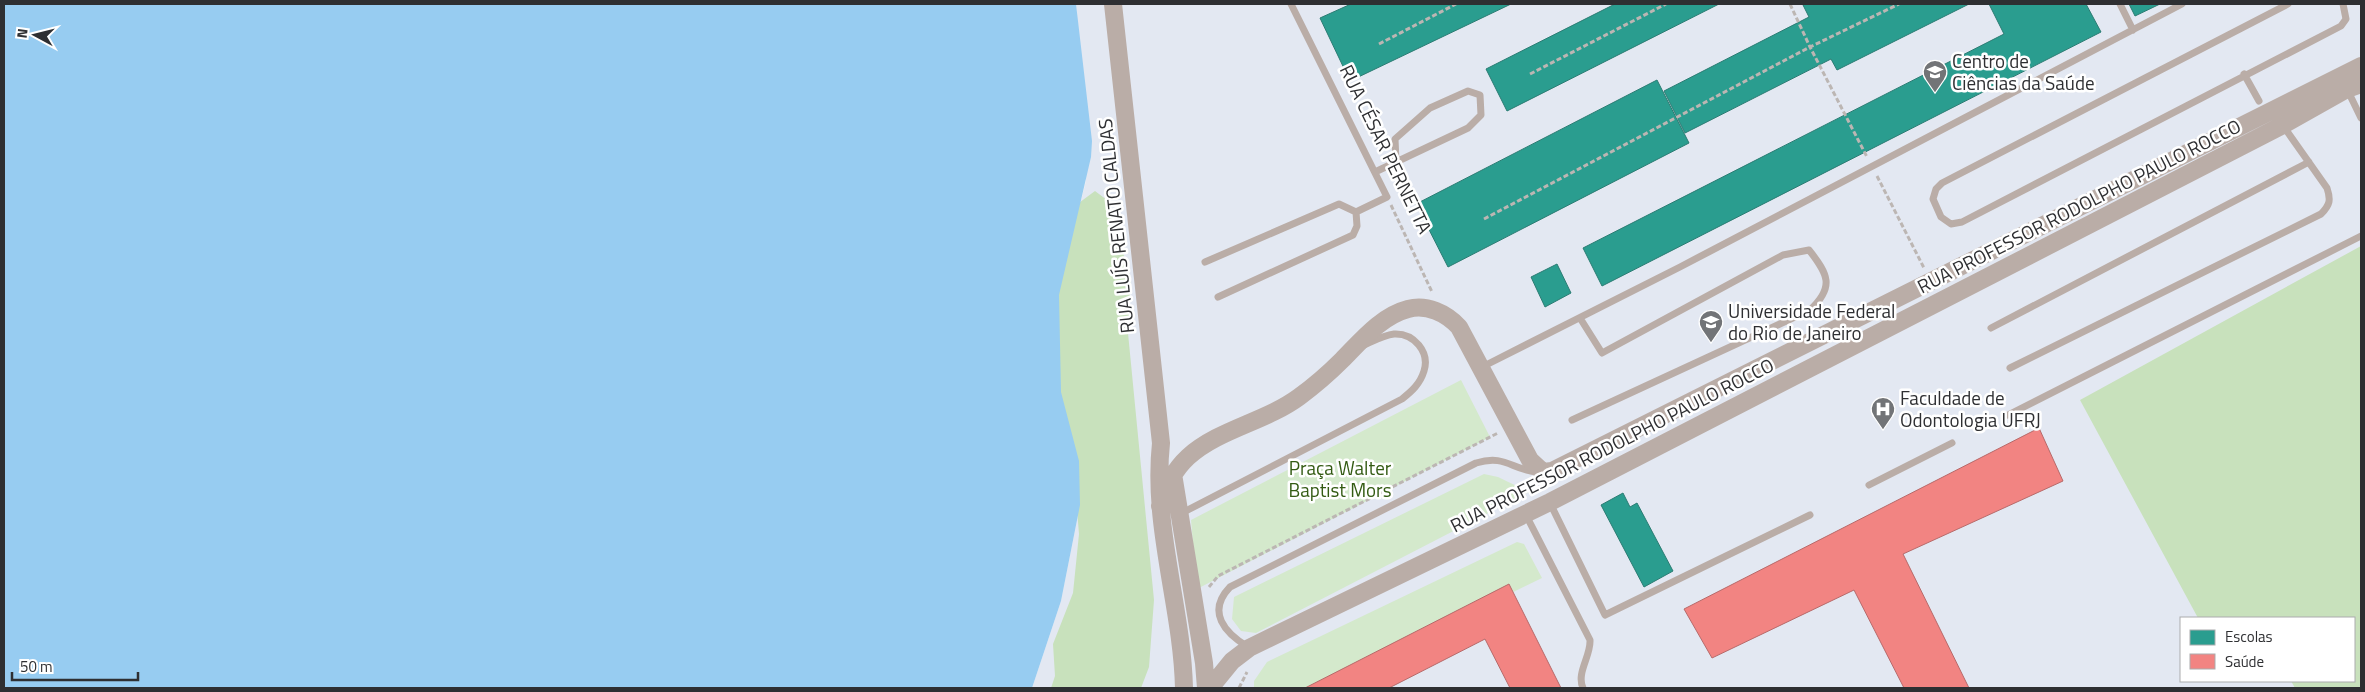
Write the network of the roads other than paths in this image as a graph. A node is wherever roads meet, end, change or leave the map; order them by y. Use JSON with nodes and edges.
{"nodes":[{"id":1,"x":1112,"y":4,"type":"edge"},
{"id":2,"x":1291,"y":4,"type":"edge"},
{"id":3,"x":2120,"y":4,"type":"edge"},
{"id":4,"x":2182,"y":4,"type":"edge"},
{"id":5,"x":2288,"y":4,"type":"edge"},
{"id":6,"x":2343,"y":4,"type":"edge"},
{"id":7,"x":2133,"y":30,"type":"junction"},
{"id":8,"x":2361,"y":66,"type":"edge"},
{"id":9,"x":2244,"y":74,"type":"junction"},
{"id":10,"x":2354,"y":87,"type":"edge"},
{"id":11,"x":2259,"y":101,"type":"dead end"},
{"id":12,"x":2361,"y":118,"type":"edge"},
{"id":13,"x":2282,"y":125,"type":"junction"},
{"id":14,"x":1396,"y":162,"type":"junction"},
{"id":15,"x":2308,"y":162,"type":"junction"},
{"id":16,"x":1375,"y":172,"type":"junction"},
{"id":17,"x":1356,"y":212,"type":"junction"},
{"id":18,"x":2361,"y":236,"type":"edge"},
{"id":19,"x":1205,"y":262,"type":"dead end"},
{"id":20,"x":1218,"y":297,"type":"dead end"},
{"id":21,"x":1580,"y":318,"type":"junction"},
{"id":22,"x":1991,"y":328,"type":"dead end"},
{"id":23,"x":1353,"y":350,"type":"junction"},
{"id":24,"x":1482,"y":367,"type":"junction"},
{"id":25,"x":2010,"y":368,"type":"dead end"},
{"id":26,"x":2008,"y":415,"type":"dead end"},
{"id":27,"x":1572,"y":420,"type":"dead end"},
{"id":28,"x":1161,"y":443,"type":"junction"},
{"id":29,"x":1952,"y":443,"type":"dead end"},
{"id":30,"x":1543,"y":472,"type":"junction"},
{"id":31,"x":1173,"y":475,"type":"junction"},
{"id":32,"x":1868,"y":485,"type":"dead end"},
{"id":33,"x":1550,"y":502,"type":"junction"},
{"id":34,"x":1160,"y":506,"type":"junction"},
{"id":35,"x":1179,"y":514,"type":"junction"},
{"id":36,"x":1526,"y":515,"type":"junction"},
{"id":37,"x":1810,"y":515,"type":"dead end"},
{"id":38,"x":1249,"y":648,"type":"junction"},
{"id":39,"x":1184,"y":688,"type":"edge"},
{"id":40,"x":1208,"y":688,"type":"edge"},
{"id":41,"x":1583,"y":688,"type":"edge"}],
"edges":[{"from":1,"to":28,"type":"street","name":"RUA LUÍS RENATO CALDAS"},
{"from":2,"to":16,"type":"lane","name":"RUA CÉSAR PERNETTA"},
{"from":3,"to":7,"type":"lane"},
{"from":4,"to":7,"type":"lane"},
{"from":5,"to":9,"type":"lane"},
{"from":6,"to":9,"type":"lane"},
{"from":7,"to":21,"type":"lane"},
{"from":8,"to":30,"type":"street","name":"RUA PROFESSOR RODOLPHO PAULO ROCCO"},
{"from":9,"to":11,"type":"lane"},
{"from":10,"to":12,"type":"lane"},
{"from":10,"to":13,"type":"street","name":"RUA PROFESSOR RODOLPHO PAULO ROCCO"},
{"from":13,"to":15,"type":"lane"},
{"from":13,"to":33,"type":"street","name":"RUA PROFESSOR RODOLPHO PAULO ROCCO"},
{"from":14,"to":14,"type":"lane"},
{"from":14,"to":16,"type":"lane"},
{"from":15,"to":22,"type":"lane"},
{"from":15,"to":25,"type":"lane"},
{"from":16,"to":17,"type":"lane","name":"RUA CÉSAR PERNETTA"},
{"from":17,"to":19,"type":"lane"},
{"from":17,"to":20,"type":"lane"},
{"from":18,"to":26,"type":"lane"},
{"from":21,"to":24,"type":"lane"},
{"from":21,"to":27,"type":"lane"},
{"from":23,"to":24,"type":"street"},
{"from":23,"to":31,"type":"street"},
{"from":23,"to":35,"type":"lane"},
{"from":24,"to":30,"type":"street"},
{"from":28,"to":31,"type":"street","name":"RUA LUÍS RENATO CALDAS"},
{"from":28,"to":34,"type":"street","name":"RUA LUÍS RENATO CALDAS"},
{"from":29,"to":32,"type":"lane"},
{"from":30,"to":38,"type":"lane"},
{"from":31,"to":34,"type":"street"},
{"from":31,"to":35,"type":"street","name":"RUA LUÍS RENATO CALDAS"},
{"from":33,"to":36,"type":"street","name":"RUA PROFESSOR RODOLPHO PAULO ROCCO"},
{"from":33,"to":37,"type":"lane"},
{"from":34,"to":39,"type":"street","name":"RUA LUÍS RENATO CALDAS"},
{"from":35,"to":40,"type":"street","name":"RUA LUÍS RENATO CALDAS"},
{"from":36,"to":38,"type":"street","name":"RUA PROFESSOR RODOLPHO PAULO ROCCO"},
{"from":36,"to":41,"type":"lane"},
{"from":38,"to":40,"type":"street","name":"RUA PROFESSOR RODOLPHO PAULO ROCCO"}]}
